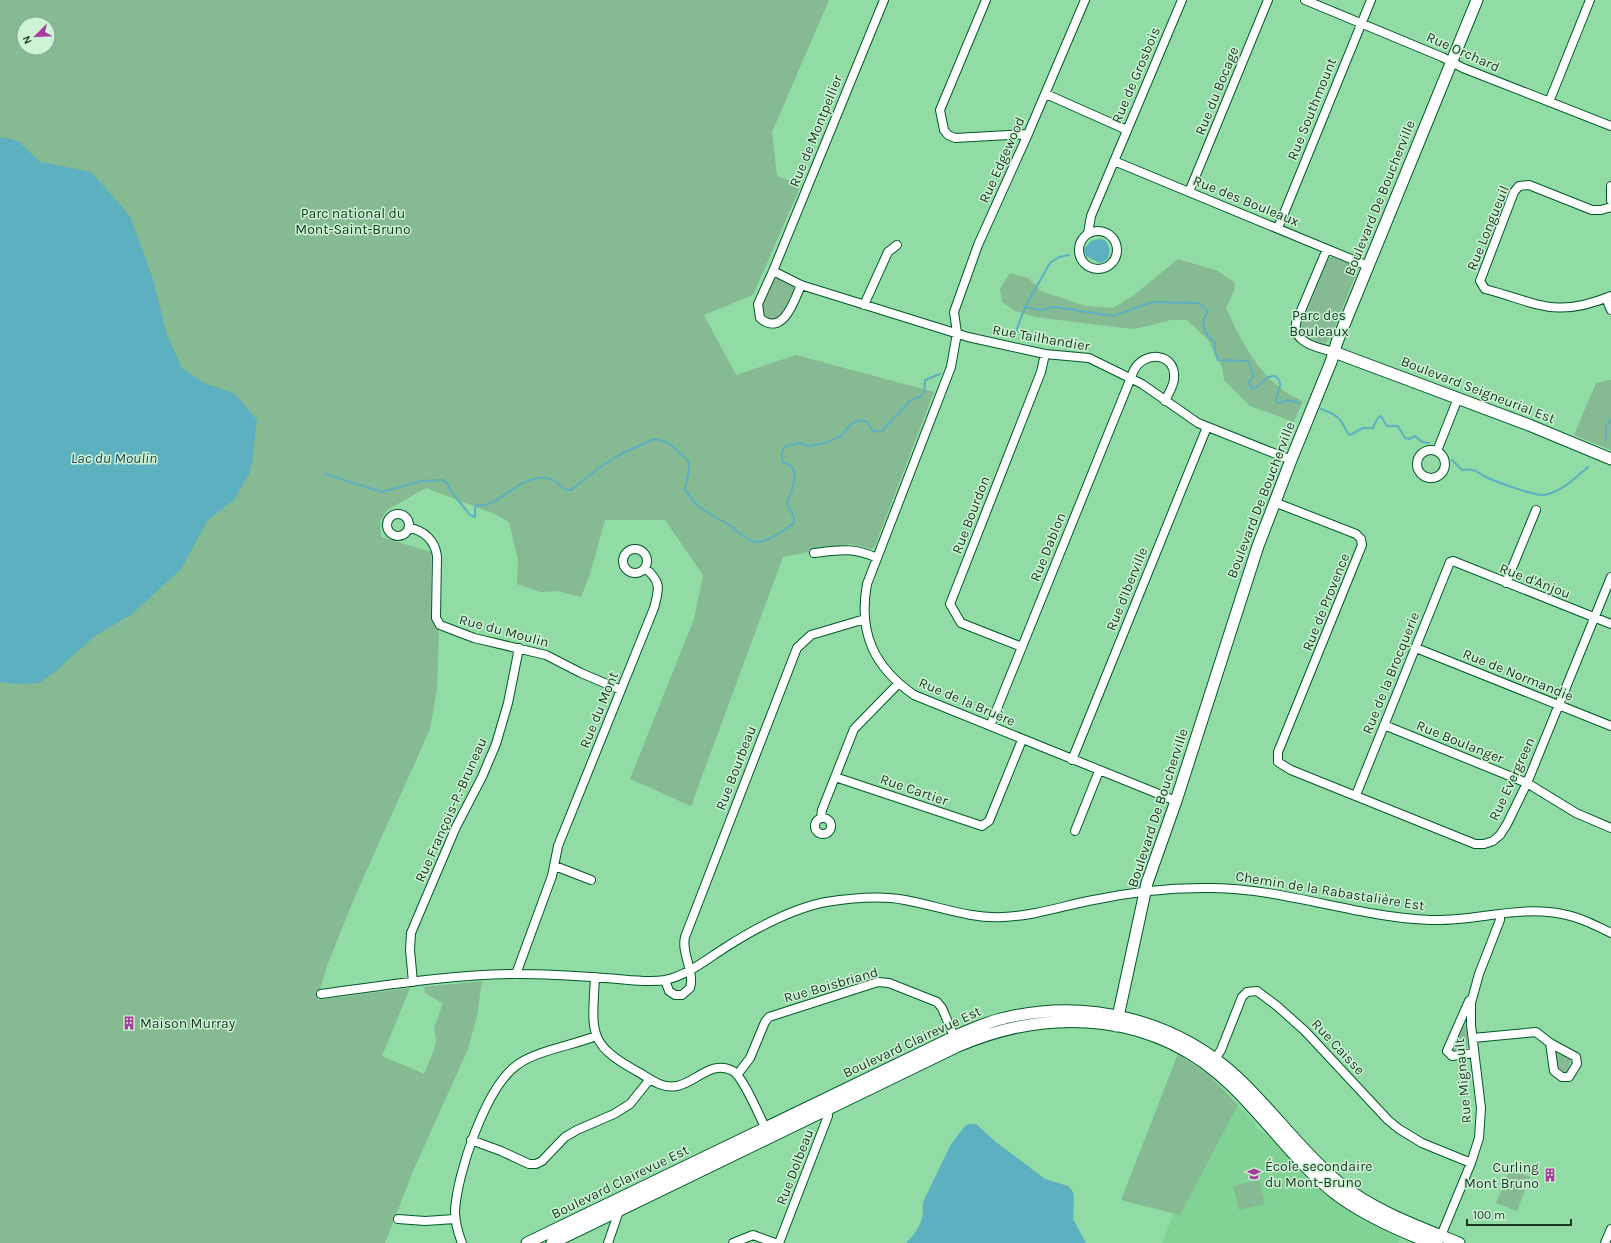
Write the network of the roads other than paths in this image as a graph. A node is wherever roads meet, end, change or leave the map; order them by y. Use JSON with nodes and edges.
{"nodes":[{"id":1,"x":884,"y":0,"type":"edge"},
{"id":2,"x":986,"y":0,"type":"edge"},
{"id":3,"x":1084,"y":0,"type":"edge"},
{"id":4,"x":1182,"y":0,"type":"edge"},
{"id":5,"x":1268,"y":0,"type":"edge"},
{"id":6,"x":1305,"y":0,"type":"edge"},
{"id":7,"x":1371,"y":0,"type":"edge"},
{"id":8,"x":1477,"y":0,"type":"edge"},
{"id":9,"x":1590,"y":0,"type":"edge"},
{"id":10,"x":1362,"y":23,"type":"junction"},
{"id":11,"x":1452,"y":62,"type":"junction"},
{"id":12,"x":1046,"y":94,"type":"junction"},
{"id":13,"x":1549,"y":102,"type":"junction"},
{"id":14,"x":1611,"y":126,"type":"edge"},
{"id":15,"x":1127,"y":130,"type":"junction"},
{"id":16,"x":1028,"y":134,"type":"junction"},
{"id":17,"x":1114,"y":161,"type":"junction"},
{"id":18,"x":1611,"y":186,"type":"edge"},
{"id":19,"x":1189,"y":192,"type":"junction"},
{"id":20,"x":1611,"y":200,"type":"edge"},
{"id":21,"x":1611,"y":207,"type":"edge"},
{"id":22,"x":1278,"y":228,"type":"junction"},
{"id":23,"x":1088,"y":233,"type":"junction"},
{"id":24,"x":897,"y":245,"type":"dead end"},
{"id":25,"x":1327,"y":249,"type":"junction"},
{"id":26,"x":1368,"y":266,"type":"junction"},
{"id":27,"x":773,"y":271,"type":"junction"},
{"id":28,"x":801,"y":285,"type":"junction"},
{"id":29,"x":1609,"y":297,"type":"edge"},
{"id":30,"x":864,"y":305,"type":"junction"},
{"id":31,"x":1611,"y":310,"type":"edge"},
{"id":32,"x":957,"y":333,"type":"junction"},
{"id":33,"x":1334,"y":352,"type":"junction"},
{"id":34,"x":1045,"y":354,"type":"junction"},
{"id":35,"x":1130,"y":378,"type":"junction"},
{"id":36,"x":1458,"y":398,"type":"junction"},
{"id":37,"x":1165,"y":401,"type":"junction"},
{"id":38,"x":1207,"y":427,"type":"junction"},
{"id":39,"x":1437,"y":451,"type":"dead end"},
{"id":40,"x":1611,"y":459,"type":"edge"},
{"id":41,"x":1290,"y":460,"type":"junction"},
{"id":42,"x":1274,"y":502,"type":"junction"},
{"id":43,"x":1536,"y":510,"type":"dead end"},
{"id":44,"x":409,"y":528,"type":"dead end"},
{"id":45,"x":814,"y":553,"type":"dead end"},
{"id":46,"x":877,"y":558,"type":"junction"},
{"id":47,"x":1451,"y":561,"type":"joint"},
{"id":48,"x":645,"y":568,"type":"dead end"},
{"id":49,"x":1611,"y":577,"type":"edge"},
{"id":50,"x":1506,"y":584,"type":"junction"},
{"id":51,"x":1595,"y":617,"type":"junction"},
{"id":52,"x":865,"y":619,"type":"junction"},
{"id":53,"x":1611,"y":624,"type":"edge"},
{"id":54,"x":1022,"y":647,"type":"junction"},
{"id":55,"x":519,"y":648,"type":"junction"},
{"id":56,"x":1416,"y":648,"type":"junction"},
{"id":57,"x":898,"y":684,"type":"junction"},
{"id":58,"x":621,"y":690,"type":"junction"},
{"id":59,"x":1559,"y":705,"type":"junction"},
{"id":60,"x":1384,"y":725,"type":"junction"},
{"id":61,"x":990,"y":726,"type":"junction"},
{"id":62,"x":1611,"y":726,"type":"edge"},
{"id":63,"x":1022,"y":740,"type":"junction"},
{"id":64,"x":1072,"y":760,"type":"junction"},
{"id":65,"x":1278,"y":762,"type":"joint"},
{"id":66,"x":1100,"y":771,"type":"junction"},
{"id":67,"x":835,"y":777,"type":"junction"},
{"id":68,"x":1527,"y":783,"type":"junction"},
{"id":69,"x":1356,"y":795,"type":"junction"},
{"id":70,"x":1176,"y":801,"type":"junction"},
{"id":71,"x":821,"y":818,"type":"dead end"},
{"id":72,"x":1611,"y":828,"type":"edge"},
{"id":73,"x":1075,"y":831,"type":"dead end"},
{"id":74,"x":555,"y":866,"type":"junction"},
{"id":75,"x":591,"y":880,"type":"dead end"},
{"id":76,"x":1146,"y":891,"type":"junction"},
{"id":77,"x":1500,"y":914,"type":"junction"},
{"id":78,"x":1611,"y":934,"type":"edge"},
{"id":79,"x":690,"y":970,"type":"junction"},
{"id":80,"x":516,"y":974,"type":"junction"},
{"id":81,"x":595,"y":977,"type":"junction"},
{"id":82,"x":665,"y":980,"type":"junction"},
{"id":83,"x":414,"y":982,"type":"junction"},
{"id":84,"x":321,"y":994,"type":"dead end"},
{"id":85,"x":1472,"y":995,"type":"junction"},
{"id":86,"x":1117,"y":1021,"type":"junction"},
{"id":87,"x":596,"y":1036,"type":"junction"},
{"id":88,"x":1473,"y":1038,"type":"junction"},
{"id":89,"x":956,"y":1041,"type":"junction"},
{"id":90,"x":1550,"y":1043,"type":"dead end"},
{"id":91,"x":1474,"y":1053,"type":"junction"},
{"id":92,"x":1215,"y":1059,"type":"junction"},
{"id":93,"x":737,"y":1075,"type":"junction"},
{"id":94,"x":650,"y":1079,"type":"junction"},
{"id":95,"x":824,"y":1105,"type":"junction"},
{"id":96,"x":768,"y":1133,"type":"junction"},
{"id":97,"x":471,"y":1140,"type":"junction"},
{"id":98,"x":1471,"y":1163,"type":"junction"},
{"id":99,"x":618,"y":1205,"type":"junction"},
{"id":100,"x":398,"y":1219,"type":"dead end"},
{"id":101,"x":455,"y":1219,"type":"junction"},
{"id":102,"x":1611,"y":1229,"type":"edge"},
{"id":103,"x":1440,"y":1239,"type":"edge"},
{"id":104,"x":462,"y":1243,"type":"edge"},
{"id":105,"x":527,"y":1243,"type":"edge"},
{"id":106,"x":552,"y":1243,"type":"edge"},
{"id":107,"x":608,"y":1243,"type":"edge"},
{"id":108,"x":733,"y":1243,"type":"edge"},
{"id":109,"x":775,"y":1243,"type":"edge"},
{"id":110,"x":779,"y":1243,"type":"edge"},
{"id":111,"x":1431,"y":1243,"type":"edge"},
{"id":112,"x":1459,"y":1243,"type":"edge"},
{"id":113,"x":1606,"y":1243,"type":"edge"}],
"edges":[{"from":1,"to":27,"type":"street","name":"Rue de Montpellier"},
{"from":2,"to":16,"type":"street"},
{"from":3,"to":12,"type":"street","name":"Rue Edgewood"},
{"from":4,"to":15,"type":"street","name":"Rue de Grosbois"},
{"from":5,"to":19,"type":"street","name":"Rue du Bocage"},
{"from":6,"to":10,"type":"street","name":"Rue Orchard"},
{"from":7,"to":10,"type":"street","name":"Rue Southmount"},
{"from":8,"to":11,"type":"street","name":"Boulevard De Boucherville"},
{"from":9,"to":13,"type":"street"},
{"from":10,"to":11,"type":"street","name":"Rue Orchard"},
{"from":10,"to":22,"type":"street","name":"Rue Southmount"},
{"from":11,"to":13,"type":"street","name":"Rue Orchard"},
{"from":11,"to":26,"type":"street","name":"Boulevard De Boucherville"},
{"from":12,"to":15,"type":"street"},
{"from":12,"to":16,"type":"street","name":"Rue Edgewood"},
{"from":13,"to":14,"type":"street","name":"Rue Orchard"},
{"from":15,"to":17,"type":"street","name":"Rue de Grosbois"},
{"from":16,"to":32,"type":"street","name":"Rue Edgewood"},
{"from":17,"to":19,"type":"street","name":"Rue des Bouleaux"},
{"from":17,"to":23,"type":"street","name":"Rue de Grosbois"},
{"from":18,"to":20,"type":"street"},
{"from":19,"to":22,"type":"street","name":"Rue des Bouleaux"},
{"from":21,"to":29,"type":"street","name":"Rue Longueuil"},
{"from":22,"to":25,"type":"street","name":"Rue des Bouleaux"},
{"from":23,"to":23,"type":"street"},
{"from":24,"to":30,"type":"street"},
{"from":25,"to":26,"type":"street","name":"Rue des Bouleaux"},
{"from":25,"to":33,"type":"street"},
{"from":26,"to":33,"type":"street","name":"Boulevard De Boucherville"},
{"from":27,"to":28,"type":"street","name":"Rue Tailhandier"},
{"from":27,"to":28,"type":"street","name":"Rue de Montpellier"},
{"from":28,"to":30,"type":"street","name":"Rue Tailhandier"},
{"from":29,"to":31,"type":"street"},
{"from":30,"to":32,"type":"street","name":"Rue Tailhandier"},
{"from":32,"to":34,"type":"street","name":"Rue Tailhandier"},
{"from":32,"to":46,"type":"street","name":"Rue de la Bruère"},
{"from":33,"to":36,"type":"street","name":"Boulevard Seigneurial Est"},
{"from":33,"to":41,"type":"street","name":"Boulevard De Boucherville"},
{"from":34,"to":35,"type":"street","name":"Rue Tailhandier"},
{"from":34,"to":54,"type":"street","name":"Rue Bourdon"},
{"from":35,"to":37,"type":"street","name":"Rue Tailhandier"},
{"from":35,"to":37,"type":"street","name":"Rue Dablon"},
{"from":35,"to":54,"type":"street","name":"Rue Dablon"},
{"from":36,"to":39,"type":"street"},
{"from":36,"to":40,"type":"street","name":"Boulevard Seigneurial Est"},
{"from":37,"to":38,"type":"street","name":"Rue Tailhandier"},
{"from":38,"to":41,"type":"street","name":"Rue Tailhandier"},
{"from":38,"to":64,"type":"street","name":"Rue d'Iberville"},
{"from":41,"to":42,"type":"street","name":"Boulevard De Boucherville"},
{"from":42,"to":65,"type":"street","name":"Rue de Provence"},
{"from":42,"to":70,"type":"street","name":"Boulevard De Boucherville"},
{"from":43,"to":50,"type":"street"},
{"from":44,"to":55,"type":"street","name":"Rue du Moulin"},
{"from":45,"to":46,"type":"street"},
{"from":46,"to":52,"type":"street","name":"Rue de la Bruère"},
{"from":47,"to":50,"type":"street","name":"Rue d'Anjou"},
{"from":47,"to":56,"type":"street","name":"Rue de la Brocquerie"},
{"from":48,"to":58,"type":"street","name":"Rue du Mont"},
{"from":49,"to":51,"type":"street","name":"Rue Evergreen"},
{"from":50,"to":51,"type":"street","name":"Rue d'Anjou"},
{"from":51,"to":53,"type":"street","name":"Rue d'Anjou"},
{"from":51,"to":59,"type":"street","name":"Rue Evergreen"},
{"from":52,"to":57,"type":"street","name":"Rue de la Bruère"},
{"from":52,"to":79,"type":"street","name":"Rue Bourbeau"},
{"from":54,"to":61,"type":"street","name":"Rue Dablon"},
{"from":55,"to":58,"type":"street","name":"Rue du Moulin"},
{"from":55,"to":83,"type":"street","name":"Rue François-P.-Bruneau"},
{"from":56,"to":59,"type":"street","name":"Rue de Normandie"},
{"from":56,"to":60,"type":"street","name":"Rue de la Brocquerie"},
{"from":57,"to":61,"type":"street","name":"Rue de la Bruère"},
{"from":57,"to":67,"type":"street"},
{"from":58,"to":74,"type":"street","name":"Rue du Mont"},
{"from":59,"to":62,"type":"street","name":"Rue de Normandie"},
{"from":59,"to":68,"type":"street","name":"Rue Evergreen"},
{"from":60,"to":68,"type":"street","name":"Rue Boulanger"},
{"from":60,"to":69,"type":"street","name":"Rue de la Brocquerie"},
{"from":61,"to":63,"type":"street","name":"Rue de la Bruère"},
{"from":63,"to":64,"type":"street","name":"Rue de la Bruère"},
{"from":63,"to":67,"type":"street","name":"Rue Cartier"},
{"from":64,"to":66,"type":"street","name":"Rue de la Bruère"},
{"from":65,"to":69,"type":"street","name":"Rue Evergreen"},
{"from":66,"to":70,"type":"street","name":"Rue de la Bruère"},
{"from":66,"to":73,"type":"street"},
{"from":67,"to":71,"type":"street"},
{"from":68,"to":69,"type":"street","name":"Rue Evergreen"},
{"from":68,"to":72,"type":"street","name":"Rue Boulanger"},
{"from":70,"to":76,"type":"street","name":"Boulevard De Boucherville"},
{"from":74,"to":75,"type":"street"},
{"from":74,"to":80,"type":"street","name":"Rue du Mont"},
{"from":76,"to":77,"type":"street","name":"Chemin de la Rabastalière Est"},
{"from":76,"to":79,"type":"street","name":"Chemin de la Rabastalière Est"},
{"from":76,"to":86,"type":"street","name":"Boulevard De Boucherville"},
{"from":77,"to":78,"type":"street","name":"Chemin de la Rabastalière Est"},
{"from":77,"to":85,"type":"street","name":"Rue Mignault"},
{"from":79,"to":82,"type":"street","name":"Chemin de la Rabastalière Est"},
{"from":79,"to":82,"type":"street","name":"Rue Bourbeau"},
{"from":80,"to":81,"type":"street","name":"Chemin de la Rabastalière Est"},
{"from":80,"to":83,"type":"street","name":"Chemin de la Rabastalière Est"},
{"from":81,"to":82,"type":"street","name":"Chemin de la Rabastalière Est"},
{"from":81,"to":87,"type":"street"},
{"from":83,"to":84,"type":"street","name":"Chemin de la Rabastalière Est"},
{"from":85,"to":88,"type":"street","name":"Rue Mignault"},
{"from":85,"to":91,"type":"street"},
{"from":86,"to":89,"type":"street","name":"Boulevard Clairevue Est"},
{"from":86,"to":92,"type":"street","name":"Boulevard Clairevue Est"},
{"from":86,"to":111,"type":"street","name":"Boulevard Clairevue Est"},
{"from":87,"to":94,"type":"street"},
{"from":87,"to":97,"type":"street"},
{"from":88,"to":90,"type":"street"},
{"from":88,"to":91,"type":"street","name":"Rue Mignault"},
{"from":89,"to":93,"type":"street","name":"Rue Boisbriand"},
{"from":89,"to":95,"type":"street","name":"Boulevard Clairevue Est"},
{"from":91,"to":98,"type":"street","name":"Rue Mignault"},
{"from":92,"to":98,"type":"street","name":"Rue Caisse"},
{"from":92,"to":103,"type":"street","name":"Boulevard Clairevue Est"},
{"from":93,"to":94,"type":"street"},
{"from":93,"to":96,"type":"street"},
{"from":94,"to":97,"type":"street"},
{"from":95,"to":96,"type":"street","name":"Boulevard Clairevue Est"},
{"from":95,"to":110,"type":"street","name":"Rue Dolbeau"},
{"from":96,"to":99,"type":"street","name":"Boulevard Clairevue Est"},
{"from":97,"to":101,"type":"street"},
{"from":98,"to":103,"type":"street","name":"Rue Mignault"},
{"from":99,"to":105,"type":"street","name":"Boulevard Clairevue Est"},
{"from":99,"to":106,"type":"street","name":"Boulevard Clairevue Est"},
{"from":99,"to":107,"type":"street"},
{"from":100,"to":101,"type":"street"},
{"from":101,"to":104,"type":"street"},
{"from":102,"to":113,"type":"street"},
{"from":103,"to":112,"type":"street","name":"Boulevard Clairevue Est"},
{"from":108,"to":109,"type":"street"}]}
